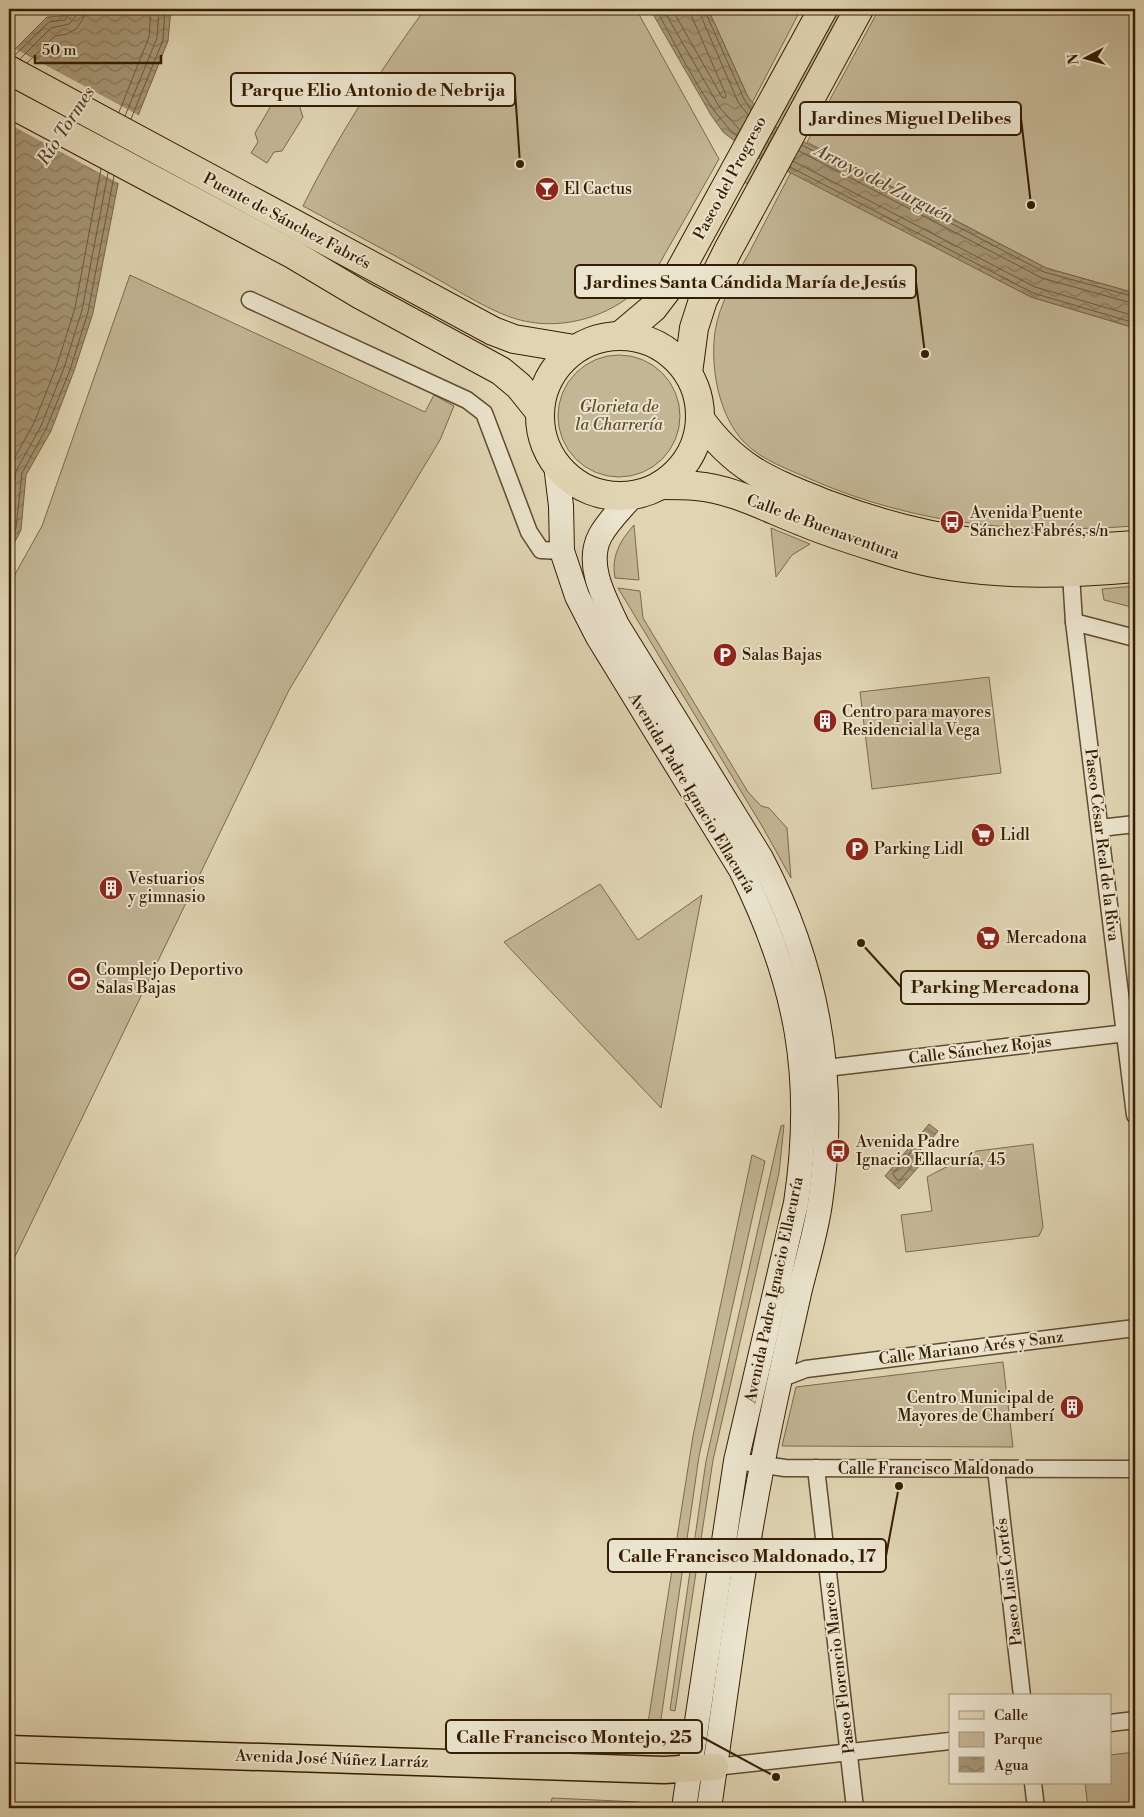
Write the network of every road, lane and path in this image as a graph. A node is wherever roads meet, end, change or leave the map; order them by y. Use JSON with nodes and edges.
{"nodes":[{"id":1,"x":823,"y":9,"type":"edge"},
{"id":2,"x":859,"y":9,"type":"edge"},
{"id":3,"x":9,"y":70,"type":"edge"},
{"id":4,"x":9,"y":103,"type":"edge"},
{"id":5,"x":250,"y":300,"type":"dead end"},
{"id":6,"x":621,"y":335,"type":"junction"},
{"id":7,"x":574,"y":349,"type":"junction"},
{"id":8,"x":688,"y":373,"type":"junction"},
{"id":9,"x":539,"y":411,"type":"junction"},
{"id":10,"x":700,"y":418,"type":"junction"},
{"id":11,"x":556,"y":466,"type":"junction"},
{"id":12,"x":661,"y":485,"type":"junction"},
{"id":13,"x":632,"y":496,"type":"junction"},
{"id":14,"x":1135,"y":545,"type":"edge"},
{"id":15,"x":562,"y":551,"type":"junction"},
{"id":16,"x":1135,"y":568,"type":"edge"},
{"id":17,"x":1071,"y":574,"type":"junction"},
{"id":18,"x":1074,"y":622,"type":"junction"},
{"id":19,"x":1135,"y":638,"type":"edge"},
{"id":20,"x":1135,"y":824,"type":"edge"},
{"id":21,"x":1100,"y":828,"type":"junction"},
{"id":22,"x":1130,"y":1033,"type":"edge"},
{"id":23,"x":826,"y":1068,"type":"junction"},
{"id":24,"x":1135,"y":1116,"type":"edge"},
{"id":25,"x":1135,"y":1328,"type":"edge"},
{"id":26,"x":787,"y":1349,"type":"junction"},
{"id":27,"x":806,"y":1368,"type":"junction"},
{"id":28,"x":780,"y":1379,"type":"junction"},
{"id":29,"x":736,"y":1461,"type":"junction"},
{"id":30,"x":762,"y":1466,"type":"junction"},
{"id":31,"x":816,"y":1468,"type":"junction"},
{"id":32,"x":1135,"y":1468,"type":"edge"},
{"id":33,"x":996,"y":1469,"type":"junction"},
{"id":34,"x":1022,"y":1694,"type":"edge"},
{"id":35,"x":1135,"y":1720,"type":"edge"},
{"id":36,"x":1112,"y":1722,"type":"edge"},
{"id":37,"x":949,"y":1741,"type":"edge"},
{"id":38,"x":9,"y":1749,"type":"edge"},
{"id":39,"x":849,"y":1752,"type":"junction"},
{"id":40,"x":715,"y":1767,"type":"junction"},
{"id":41,"x":689,"y":1769,"type":"junction"},
{"id":42,"x":1033,"y":1784,"type":"edge"},
{"id":43,"x":684,"y":1808,"type":"edge"},
{"id":44,"x":709,"y":1808,"type":"edge"},
{"id":45,"x":855,"y":1808,"type":"edge"},
{"id":46,"x":1036,"y":1808,"type":"edge"}],
"edges":[{"from":1,"to":6,"type":"highway","name":"Paseo del Progreso"},
{"from":2,"to":8,"type":"highway","name":"Paseo del Progreso"},
{"from":3,"to":7,"type":"highway","name":"Puente de Sánchez Fabrés"},
{"from":4,"to":9,"type":"highway","name":"Puente de Sánchez Fabrés"},
{"from":5,"to":15,"type":"street"},
{"from":6,"to":7,"type":"highway"},
{"from":6,"to":8,"type":"highway"},
{"from":7,"to":9,"type":"highway"},
{"from":8,"to":10,"type":"highway"},
{"from":9,"to":11,"type":"highway"},
{"from":10,"to":12,"type":"highway"},
{"from":10,"to":14,"type":"highway","name":"Calle de Buenaventura"},
{"from":11,"to":13,"type":"highway"},
{"from":11,"to":15,"type":"main road","name":"Avenida Padre Ignacio Ellacuría"},
{"from":12,"to":13,"type":"highway"},
{"from":12,"to":17,"type":"highway","name":"Calle de Buenaventura"},
{"from":13,"to":23,"type":"main road","name":"Avenida Padre Ignacio Ellacuría"},
{"from":15,"to":29,"type":"main road","name":"Avenida Padre Ignacio Ellacuría"},
{"from":16,"to":17,"type":"highway","name":"Calle de Buenaventura"},
{"from":17,"to":18,"type":"street","name":"Paseo César Real de la Riva"},
{"from":18,"to":19,"type":"street"},
{"from":18,"to":21,"type":"street","name":"Paseo César Real de la Riva"},
{"from":20,"to":21,"type":"street"},
{"from":21,"to":22,"type":"street","name":"Paseo César Real de la Riva"},
{"from":22,"to":23,"type":"street","name":"Calle Sánchez Rojas"},
{"from":22,"to":24,"type":"street","name":"Paseo César Real de la Riva"},
{"from":23,"to":26,"type":"main road","name":"Avenida Padre Ignacio Ellacuría"},
{"from":25,"to":27,"type":"street","name":"Calle Mariano Arés y Sanz"},
{"from":26,"to":27,"type":"street"},
{"from":26,"to":28,"type":"main road","name":"Avenida Padre Ignacio Ellacuría"},
{"from":27,"to":28,"type":"street","name":"Calle Mariano Arés y Sanz"},
{"from":28,"to":30,"type":"main road","name":"Avenida Padre Ignacio Ellacuría"},
{"from":29,"to":30,"type":"street","name":"Calle Francisco Maldonado"},
{"from":29,"to":41,"type":"main road","name":"Avenida Padre Ignacio Ellacuría"},
{"from":30,"to":31,"type":"street","name":"Calle Francisco Maldonado"},
{"from":30,"to":40,"type":"main road","name":"Avenida Padre Ignacio Ellacuría"},
{"from":31,"to":33,"type":"street","name":"Calle Francisco Maldonado"},
{"from":31,"to":39,"type":"street","name":"Paseo Florencio Marcos"},
{"from":32,"to":33,"type":"street","name":"Calle Francisco Maldonado"},
{"from":33,"to":34,"type":"street","name":"Paseo Luis Cortés"},
{"from":35,"to":36,"type":"street"},
{"from":37,"to":39,"type":"street"},
{"from":38,"to":41,"type":"main road","name":"Avenida José Núñez Larráz"},
{"from":39,"to":40,"type":"street"},
{"from":39,"to":45,"type":"street","name":"Paseo Florencio Marcos"},
{"from":40,"to":41,"type":"main road","name":"Avenida José Núñez Larráz"},
{"from":40,"to":44,"type":"main road","name":"Avenida Padre Ignacio Ellacuría"},
{"from":41,"to":43,"type":"main road","name":"Avenida Padre Ignacio Ellacuría"},
{"from":42,"to":46,"type":"street"}]}
